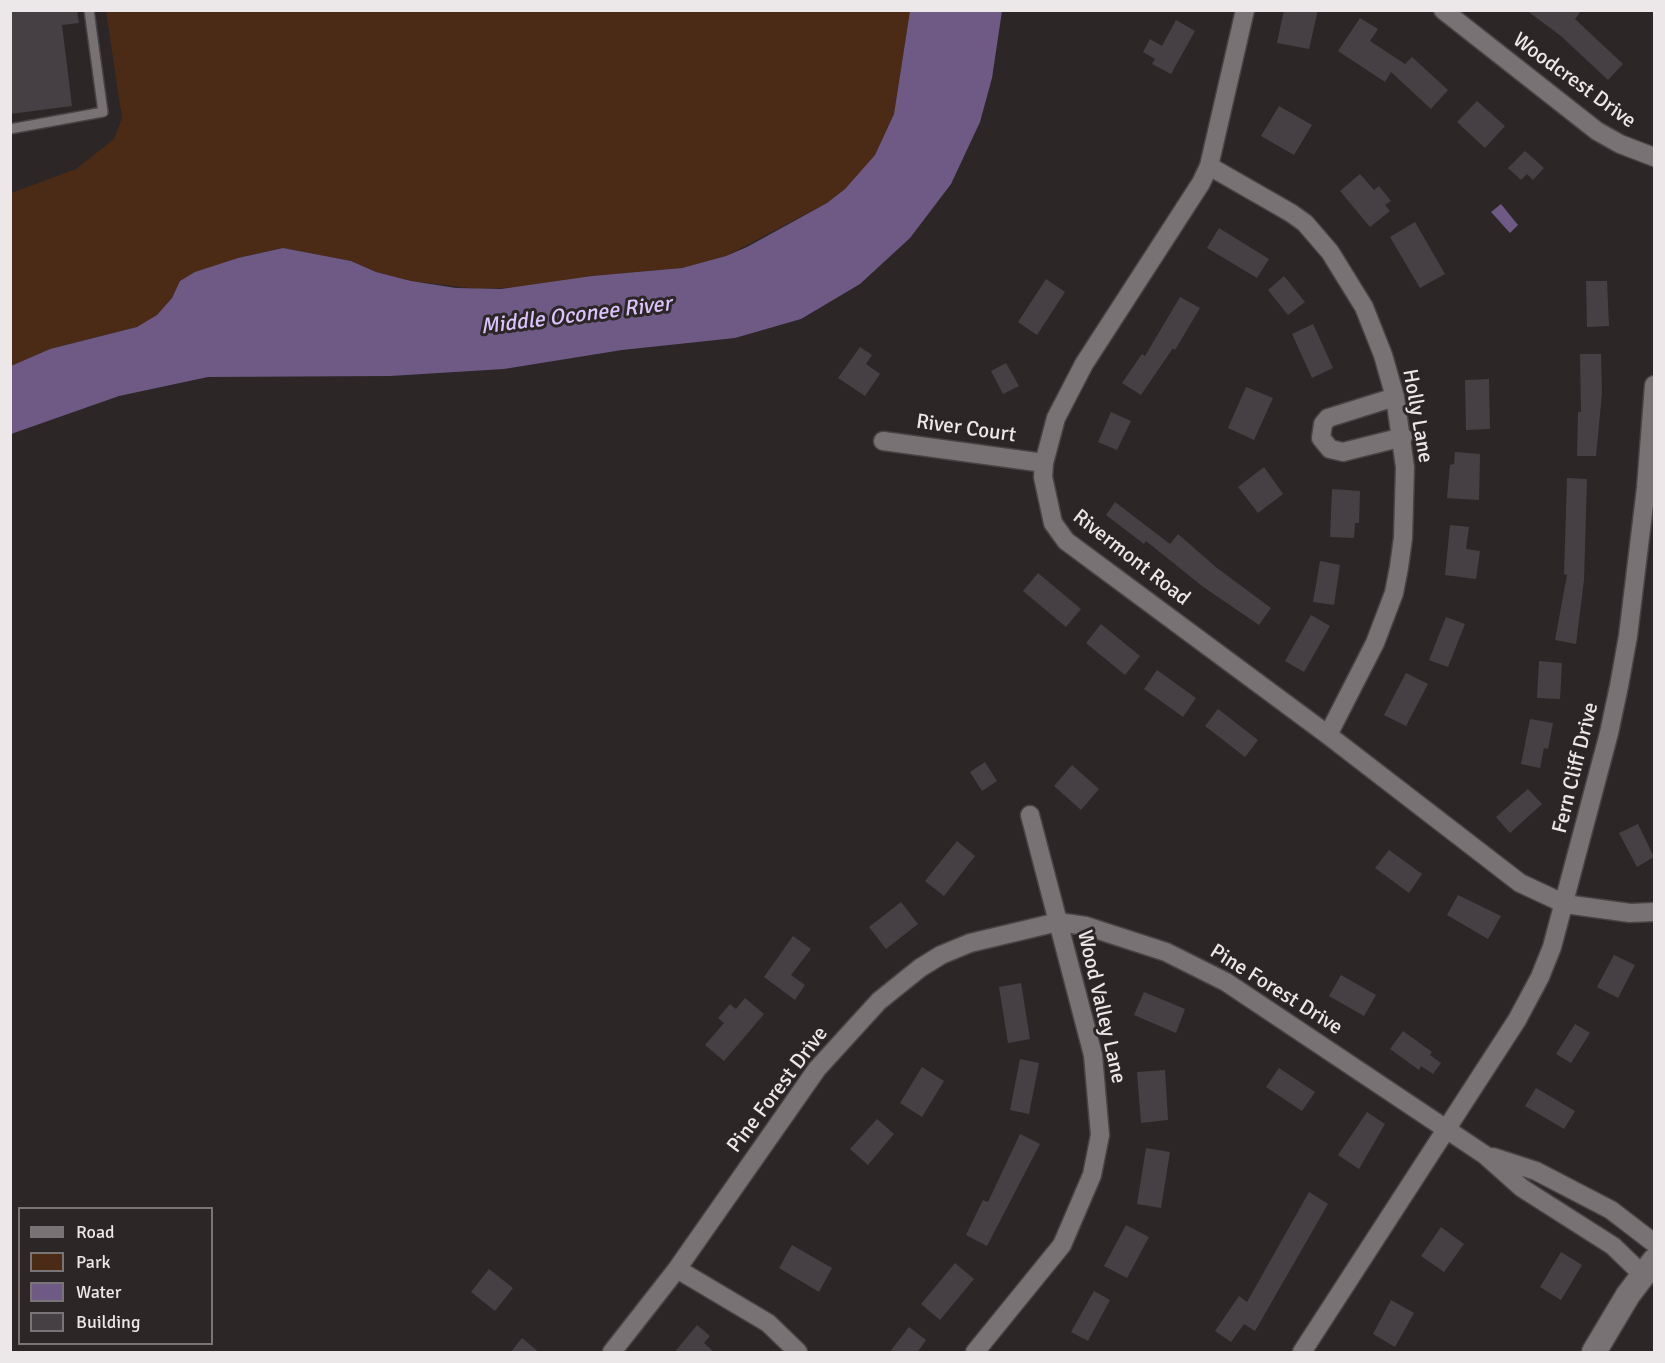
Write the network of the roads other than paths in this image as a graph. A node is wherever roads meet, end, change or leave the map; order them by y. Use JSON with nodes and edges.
{"nodes":[{"id":1,"x":89,"y":10,"type":"edge"},
{"id":2,"x":1245,"y":10,"type":"edge"},
{"id":3,"x":1443,"y":10,"type":"edge"},
{"id":4,"x":10,"y":129,"type":"edge"},
{"id":5,"x":1654,"y":157,"type":"edge"},
{"id":6,"x":1209,"y":166,"type":"junction"},
{"id":7,"x":1654,"y":385,"type":"edge"},
{"id":8,"x":1395,"y":397,"type":"junction"},
{"id":9,"x":1403,"y":437,"type":"junction"},
{"id":10,"x":883,"y":441,"type":"dead end"},
{"id":11,"x":1044,"y":463,"type":"junction"},
{"id":12,"x":1650,"y":488,"type":"edge"},
{"id":13,"x":1328,"y":735,"type":"junction"},
{"id":14,"x":1030,"y":815,"type":"dead end"},
{"id":15,"x":1565,"y":904,"type":"junction"},
{"id":16,"x":1654,"y":912,"type":"edge"},
{"id":17,"x":1058,"y":922,"type":"junction"},
{"id":18,"x":1448,"y":1131,"type":"junction"},
{"id":19,"x":1485,"y":1155,"type":"junction"},
{"id":20,"x":1654,"y":1243,"type":"edge"},
{"id":21,"x":1648,"y":1268,"type":"edge"},
{"id":22,"x":677,"y":1269,"type":"junction"},
{"id":23,"x":612,"y":1353,"type":"edge"},
{"id":24,"x":798,"y":1353,"type":"edge"},
{"id":25,"x":975,"y":1353,"type":"edge"},
{"id":26,"x":1302,"y":1353,"type":"edge"},
{"id":27,"x":1594,"y":1353,"type":"edge"}],
"edges":[{"from":1,"to":4,"type":"lane"},
{"from":2,"to":6,"type":"street","name":"Rivermont Road"},
{"from":3,"to":5,"type":"street","name":"Woodcrest Drive"},
{"from":6,"to":8,"type":"street","name":"Holly Lane"},
{"from":6,"to":11,"type":"street","name":"Rivermont Road"},
{"from":7,"to":12,"type":"street","name":"Fern Cliff Drive"},
{"from":8,"to":9,"type":"street","name":"Holly Lane"},
{"from":8,"to":9,"type":"street"},
{"from":9,"to":13,"type":"street","name":"Holly Lane"},
{"from":10,"to":11,"type":"street","name":"River Court"},
{"from":11,"to":13,"type":"street","name":"Rivermont Road"},
{"from":12,"to":15,"type":"street","name":"Fern Cliff Drive"},
{"from":13,"to":15,"type":"street","name":"Rivermont Road"},
{"from":14,"to":17,"type":"street","name":"Wood Valley Lane"},
{"from":15,"to":16,"type":"street","name":"Rivermont Road"},
{"from":15,"to":18,"type":"street","name":"Fern Cliff Drive"},
{"from":17,"to":18,"type":"street","name":"Pine Forest Drive"},
{"from":17,"to":22,"type":"street","name":"Pine Forest Drive"},
{"from":17,"to":25,"type":"street","name":"Wood Valley Lane"},
{"from":18,"to":19,"type":"street","name":"Pine Forest Drive"},
{"from":18,"to":26,"type":"street"},
{"from":19,"to":20,"type":"street","name":"Pine Forest Drive"},
{"from":19,"to":21,"type":"street","name":"Pine Forest Drive"},
{"from":21,"to":27,"type":"street"},
{"from":22,"to":23,"type":"street","name":"Pine Forest Drive"},
{"from":22,"to":24,"type":"street"}]}
